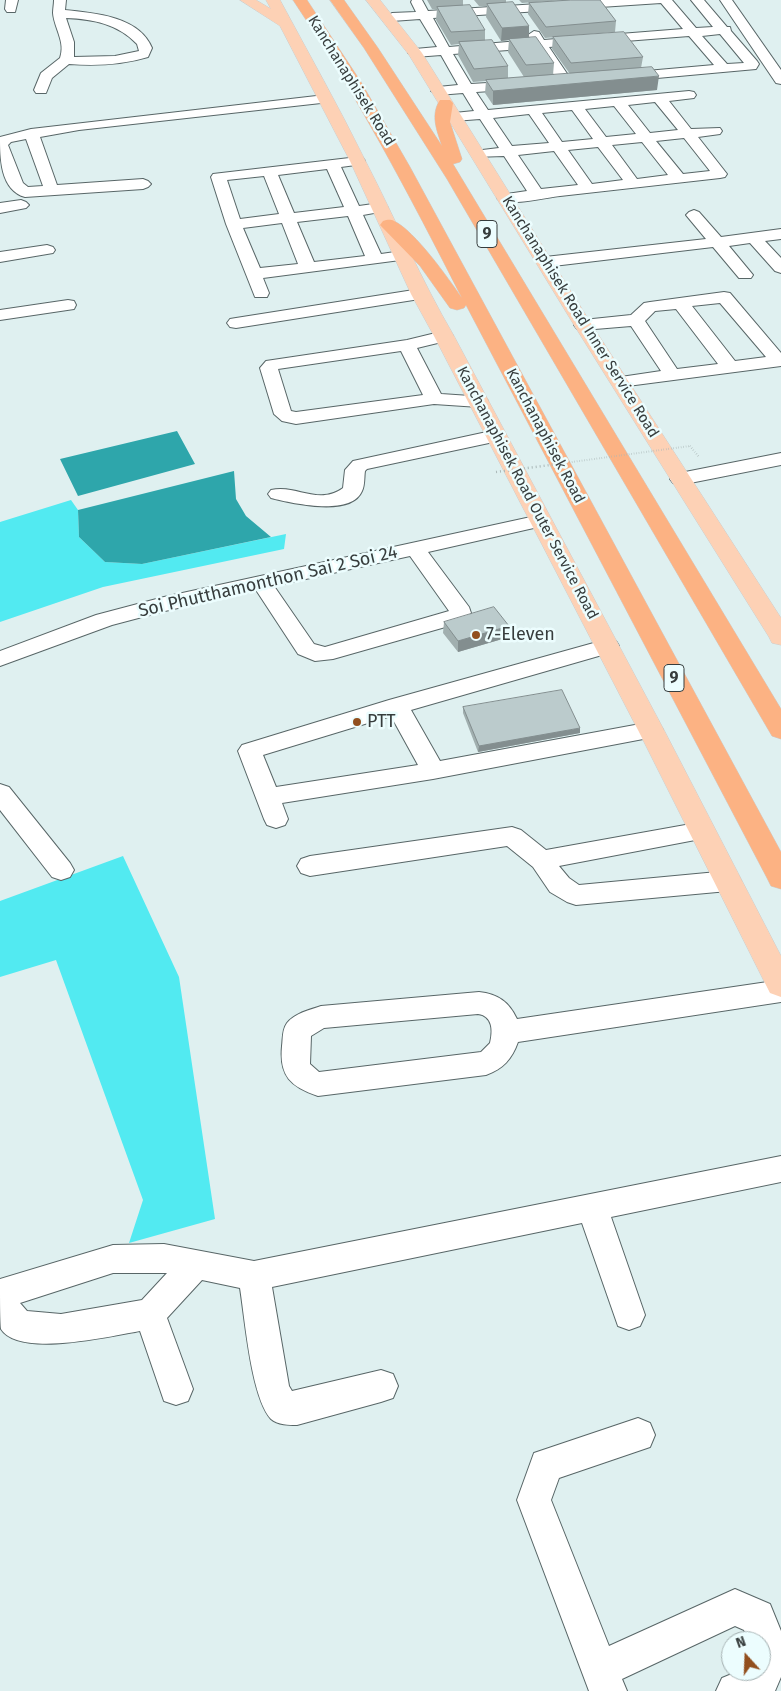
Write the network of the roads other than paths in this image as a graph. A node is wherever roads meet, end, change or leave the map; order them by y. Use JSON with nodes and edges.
{"nodes":[{"id":1,"x":247,"y":0,"type":"edge"},
{"id":2,"x":273,"y":0,"type":"edge"},
{"id":3,"x":300,"y":0,"type":"edge"},
{"id":4,"x":337,"y":0,"type":"edge"},
{"id":5,"x":374,"y":0,"type":"edge"},
{"id":6,"x":386,"y":0,"type":"edge"},
{"id":7,"x":416,"y":0,"type":"edge"},
{"id":8,"x":467,"y":0,"type":"edge"},
{"id":9,"x":659,"y":0,"type":"edge"},
{"id":10,"x":665,"y":0,"type":"edge"},
{"id":11,"x":696,"y":0,"type":"edge"},
{"id":12,"x":726,"y":0,"type":"edge"},
{"id":13,"x":630,"y":1,"type":"edge"},
{"id":14,"x":599,"y":2,"type":"edge"},
{"id":15,"x":557,"y":3,"type":"edge"},
{"id":16,"x":514,"y":4,"type":"edge"},
{"id":17,"x":59,"y":6,"type":"edge"},
{"id":18,"x":474,"y":11,"type":"junction"},
{"id":19,"x":424,"y":15,"type":"junction"},
{"id":20,"x":393,"y":21,"type":"junction"},
{"id":21,"x":287,"y":25,"type":"junction"},
{"id":22,"x":725,"y":30,"type":"junction"},
{"id":23,"x":694,"y":33,"type":"junction"},
{"id":24,"x":659,"y":36,"type":"junction"},
{"id":25,"x":584,"y":41,"type":"junction"},
{"id":26,"x":632,"y":42,"type":"junction"},
{"id":27,"x":540,"y":44,"type":"junction"},
{"id":28,"x":668,"y":46,"type":"dead end"},
{"id":29,"x":496,"y":47,"type":"junction"},
{"id":30,"x":444,"y":51,"type":"junction"},
{"id":31,"x":592,"y":52,"type":"edge"},
{"id":32,"x":414,"y":53,"type":"junction"},
{"id":33,"x":678,"y":58,"type":"dead end"},
{"id":34,"x":66,"y":60,"type":"junction"},
{"id":35,"x":646,"y":62,"type":"dead end"},
{"id":36,"x":724,"y":69,"type":"junction"},
{"id":37,"x":689,"y":72,"type":"junction"},
{"id":38,"x":656,"y":74,"type":"junction"},
{"id":39,"x":611,"y":78,"type":"edge"},
{"id":40,"x":781,"y":80,"type":"edge"},
{"id":41,"x":551,"y":82,"type":"edge"},
{"id":42,"x":536,"y":84,"type":"edge"},
{"id":43,"x":520,"y":85,"type":"junction"},
{"id":44,"x":467,"y":89,"type":"junction"},
{"id":45,"x":41,"y":90,"type":"dead end"},
{"id":46,"x":689,"y":95,"type":"dead end"},
{"id":47,"x":659,"y":98,"type":"junction"},
{"id":48,"x":325,"y":99,"type":"junction"},
{"id":49,"x":618,"y":102,"type":"junction"},
{"id":50,"x":446,"y":104,"type":"junction"},
{"id":51,"x":576,"y":106,"type":"junction"},
{"id":52,"x":533,"y":110,"type":"junction"},
{"id":53,"x":484,"y":115,"type":"junction"},
{"id":54,"x":52,"y":116,"type":"dead end"},
{"id":55,"x":57,"y":130,"type":"junction"},
{"id":56,"x":715,"y":131,"type":"dead end"},
{"id":57,"x":31,"y":133,"type":"junction"},
{"id":58,"x":688,"y":134,"type":"junction"},
{"id":59,"x":647,"y":138,"type":"junction"},
{"id":60,"x":604,"y":143,"type":"junction"},
{"id":61,"x":559,"y":147,"type":"junction"},
{"id":62,"x":509,"y":152,"type":"junction"},
{"id":63,"x":479,"y":154,"type":"junction"},
{"id":64,"x":358,"y":161,"type":"junction"},
{"id":65,"x":332,"y":164,"type":"junction"},
{"id":66,"x":269,"y":171,"type":"junction"},
{"id":67,"x":455,"y":179,"type":"junction"},
{"id":68,"x":679,"y":179,"type":"junction"},
{"id":69,"x":142,"y":184,"type":"dead end"},
{"id":70,"x":634,"y":184,"type":"junction"},
{"id":71,"x":588,"y":189,"type":"junction"},
{"id":72,"x":52,"y":191,"type":"junction"},
{"id":73,"x":538,"y":195,"type":"junction"},
{"id":74,"x":505,"y":198,"type":"junction"},
{"id":75,"x":21,"y":205,"type":"dead end"},
{"id":76,"x":0,"y":208,"type":"edge"},
{"id":77,"x":352,"y":210,"type":"junction"},
{"id":78,"x":385,"y":216,"type":"junction"},
{"id":79,"x":694,"y":216,"type":"dead end"},
{"id":80,"x":289,"y":218,"type":"junction"},
{"id":81,"x":234,"y":224,"type":"junction"},
{"id":82,"x":781,"y":234,"type":"edge"},
{"id":83,"x":754,"y":238,"type":"junction"},
{"id":84,"x":717,"y":242,"type":"junction"},
{"id":85,"x":47,"y":250,"type":"dead end"},
{"id":86,"x":402,"y":256,"type":"junction"},
{"id":87,"x":0,"y":257,"type":"edge"},
{"id":88,"x":376,"y":259,"type":"junction"},
{"id":89,"x":545,"y":262,"type":"junction"},
{"id":90,"x":308,"y":268,"type":"junction"},
{"id":91,"x":781,"y":268,"type":"edge"},
{"id":92,"x":254,"y":274,"type":"junction"},
{"id":93,"x":745,"y":275,"type":"dead end"},
{"id":94,"x":261,"y":293,"type":"dead end"},
{"id":95,"x":420,"y":294,"type":"junction"},
{"id":96,"x":680,"y":302,"type":"junction"},
{"id":97,"x":68,"y":305,"type":"dead end"},
{"id":98,"x":0,"y":315,"type":"edge"},
{"id":99,"x":636,"y":320,"type":"junction"},
{"id":100,"x":236,"y":323,"type":"dead end"},
{"id":101,"x":583,"y":325,"type":"junction"},
{"id":102,"x":486,"y":326,"type":"junction"},
{"id":103,"x":444,"y":336,"type":"junction"},
{"id":104,"x":407,"y":345,"type":"junction"},
{"id":105,"x":730,"y":367,"type":"junction"},
{"id":106,"x":672,"y":375,"type":"junction"},
{"id":107,"x":620,"y":382,"type":"junction"},
{"id":108,"x":434,"y":399,"type":"junction"},
{"id":109,"x":479,"y":401,"type":"junction"},
{"id":110,"x":496,"y":436,"type":"junction"},
{"id":111,"x":781,"y":460,"type":"edge"},
{"id":112,"x":680,"y":479,"type":"junction"},
{"id":113,"x":278,"y":494,"type":"dead end"},
{"id":114,"x":540,"y":521,"type":"junction"},
{"id":115,"x":415,"y":548,"type":"junction"},
{"id":116,"x":262,"y":582,"type":"junction"},
{"id":117,"x":781,"y":637,"type":"edge"},
{"id":118,"x":608,"y":646,"type":"junction"},
{"id":119,"x":0,"y":659,"type":"edge"},
{"id":120,"x":753,"y":683,"type":"junction"},
{"id":121,"x":398,"y":706,"type":"junction"},
{"id":122,"x":781,"y":716,"type":"edge"},
{"id":123,"x":651,"y":730,"type":"junction"},
{"id":124,"x":781,"y":730,"type":"edge"},
{"id":125,"x":433,"y":770,"type":"junction"},
{"id":126,"x":0,"y":793,"type":"edge"},
{"id":127,"x":267,"y":797,"type":"junction"},
{"id":128,"x":276,"y":819,"type":"dead end"},
{"id":129,"x":702,"y":831,"type":"junction"},
{"id":130,"x":542,"y":860,"type":"junction"},
{"id":131,"x":310,"y":866,"type":"dead end"},
{"id":132,"x":61,"y":870,"type":"dead end"},
{"id":133,"x":781,"y":878,"type":"edge"},
{"id":134,"x":728,"y":881,"type":"junction"},
{"id":135,"x":781,"y":985,"type":"edge"},
{"id":136,"x":781,"y":991,"type":"edge"},
{"id":137,"x":507,"y":1032,"type":"junction"},
{"id":138,"x":781,"y":1169,"type":"edge"},
{"id":139,"x":592,"y":1207,"type":"junction"},
{"id":140,"x":196,"y":1264,"type":"junction"},
{"id":141,"x":254,"y":1276,"type":"junction"},
{"id":142,"x":0,"y":1294,"type":"edge"},
{"id":143,"x":0,"y":1303,"type":"edge"},
{"id":144,"x":150,"y":1314,"type":"junction"},
{"id":145,"x":629,"y":1315,"type":"dead end"},
{"id":146,"x":381,"y":1386,"type":"dead end"},
{"id":147,"x":176,"y":1389,"type":"dead end"},
{"id":148,"x":638,"y":1435,"type":"dead end"},
{"id":149,"x":604,"y":1680,"type":"edge"},
{"id":150,"x":735,"y":1691,"type":"edge"}],
"edges":[{"from":1,"to":21,"type":"main road"},
{"from":2,"to":21,"type":"main road","name":"Kanchanaphisek Road Outer Service Road"},
{"from":3,"to":102,"type":"highway","name":"Kanchanaphisek Road","number":"9"},
{"from":4,"to":67,"type":"highway","name":"Kanchanaphisek Road","number":"9"},
{"from":5,"to":20,"type":"main road","name":"Kanchanaphisek Road Inner Service Road"},
{"from":6,"to":20,"type":"main road"},
{"from":7,"to":19,"type":"street"},
{"from":8,"to":18,"type":"street"},
{"from":9,"to":13,"type":"street"},
{"from":10,"to":23,"type":"street"},
{"from":11,"to":22,"type":"street"},
{"from":12,"to":40,"type":"street"},
{"from":13,"to":14,"type":"street"},
{"from":13,"to":24,"type":"street"},
{"from":14,"to":15,"type":"street"},
{"from":14,"to":26,"type":"street"},
{"from":15,"to":16,"type":"street"},
{"from":15,"to":25,"type":"street"},
{"from":16,"to":18,"type":"street"},
{"from":16,"to":27,"type":"street"},
{"from":17,"to":34,"type":"street"},
{"from":17,"to":34,"type":"street"},
{"from":18,"to":19,"type":"street"},
{"from":18,"to":29,"type":"street"},
{"from":19,"to":20,"type":"street"},
{"from":19,"to":30,"type":"street"},
{"from":20,"to":32,"type":"main road","name":"Kanchanaphisek Road Inner Service Road"},
{"from":21,"to":48,"type":"main road","name":"Kanchanaphisek Road Outer Service Road"},
{"from":22,"to":23,"type":"street"},
{"from":22,"to":36,"type":"street"},
{"from":23,"to":24,"type":"street"},
{"from":23,"to":36,"type":"street"},
{"from":24,"to":26,"type":"street"},
{"from":24,"to":28,"type":"street"},
{"from":25,"to":26,"type":"street"},
{"from":25,"to":27,"type":"street"},
{"from":25,"to":31,"type":"street"},
{"from":27,"to":29,"type":"street"},
{"from":27,"to":41,"type":"street"},
{"from":29,"to":30,"type":"street"},
{"from":29,"to":43,"type":"street"},
{"from":30,"to":32,"type":"street"},
{"from":30,"to":44,"type":"street"},
{"from":32,"to":50,"type":"main road","name":"Kanchanaphisek Road Inner Service Road"},
{"from":33,"to":37,"type":"street"},
{"from":34,"to":45,"type":"street"},
{"from":35,"to":38,"type":"street"},
{"from":36,"to":37,"type":"street"},
{"from":37,"to":38,"type":"street"},
{"from":38,"to":39,"type":"street"},
{"from":42,"to":43,"type":"street"},
{"from":43,"to":44,"type":"street"},
{"from":44,"to":50,"type":"street"},
{"from":44,"to":53,"type":"street"},
{"from":46,"to":47,"type":"street"},
{"from":47,"to":49,"type":"street"},
{"from":47,"to":58,"type":"street"},
{"from":48,"to":55,"type":"street"},
{"from":48,"to":64,"type":"main road","name":"Kanchanaphisek Road Outer Service Road"},
{"from":49,"to":51,"type":"street"},
{"from":49,"to":59,"type":"street"},
{"from":50,"to":53,"type":"street"},
{"from":50,"to":63,"type":"main road","name":"Kanchanaphisek Road Inner Service Road"},
{"from":50,"to":67,"type":"highway"},
{"from":51,"to":52,"type":"street"},
{"from":51,"to":60,"type":"street"},
{"from":52,"to":53,"type":"street"},
{"from":52,"to":61,"type":"street"},
{"from":53,"to":62,"type":"street"},
{"from":54,"to":55,"type":"street"},
{"from":55,"to":57,"type":"street"},
{"from":56,"to":58,"type":"street"},
{"from":57,"to":72,"type":"street"},
{"from":57,"to":72,"type":"street"},
{"from":58,"to":59,"type":"street"},
{"from":58,"to":68,"type":"street"},
{"from":59,"to":60,"type":"street"},
{"from":59,"to":68,"type":"street"},
{"from":60,"to":61,"type":"street"},
{"from":60,"to":70,"type":"street"},
{"from":61,"to":62,"type":"street"},
{"from":61,"to":71,"type":"street"},
{"from":62,"to":63,"type":"street"},
{"from":62,"to":73,"type":"street"},
{"from":63,"to":74,"type":"main road","name":"Kanchanaphisek Road Inner Service Road"},
{"from":64,"to":65,"type":"street"},
{"from":64,"to":78,"type":"main road","name":"Kanchanaphisek Road Outer Service Road"},
{"from":65,"to":66,"type":"street"},
{"from":65,"to":77,"type":"street"},
{"from":66,"to":80,"type":"street"},
{"from":66,"to":81,"type":"street"},
{"from":67,"to":120,"type":"highway","name":"Kanchanaphisek Road","number":"9"},
{"from":68,"to":70,"type":"street"},
{"from":69,"to":72,"type":"street"},
{"from":70,"to":71,"type":"street"},
{"from":71,"to":73,"type":"street"},
{"from":73,"to":74,"type":"street"},
{"from":74,"to":89,"type":"main road","name":"Kanchanaphisek Road Inner Service Road"},
{"from":75,"to":76,"type":"street"},
{"from":77,"to":78,"type":"street"},
{"from":77,"to":80,"type":"street"},
{"from":77,"to":88,"type":"street"},
{"from":78,"to":86,"type":"main road","name":"Kanchanaphisek Road Outer Service Road"},
{"from":78,"to":102,"type":"highway"},
{"from":79,"to":84,"type":"street"},
{"from":80,"to":81,"type":"street"},
{"from":80,"to":90,"type":"street"},
{"from":81,"to":92,"type":"street"},
{"from":82,"to":83,"type":"street"},
{"from":83,"to":84,"type":"street"},
{"from":83,"to":91,"type":"street"},
{"from":84,"to":89,"type":"street"},
{"from":84,"to":93,"type":"street"},
{"from":85,"to":87,"type":"street"},
{"from":86,"to":88,"type":"street"},
{"from":86,"to":95,"type":"main road","name":"Kanchanaphisek Road Outer Service Road"},
{"from":88,"to":90,"type":"street"},
{"from":89,"to":101,"type":"main road","name":"Kanchanaphisek Road Inner Service Road"},
{"from":90,"to":92,"type":"street"},
{"from":92,"to":94,"type":"street"},
{"from":95,"to":100,"type":"street"},
{"from":95,"to":103,"type":"main road","name":"Kanchanaphisek Road Outer Service Road"},
{"from":96,"to":99,"type":"street"},
{"from":96,"to":105,"type":"street"},
{"from":96,"to":105,"type":"street"},
{"from":97,"to":98,"type":"street"},
{"from":99,"to":101,"type":"street"},
{"from":99,"to":106,"type":"street"},
{"from":101,"to":107,"type":"main road","name":"Kanchanaphisek Road Inner Service Road"},
{"from":102,"to":133,"type":"highway","name":"Kanchanaphisek Road","number":"9"},
{"from":103,"to":104,"type":"street"},
{"from":103,"to":109,"type":"main road","name":"Kanchanaphisek Road Outer Service Road"},
{"from":104,"to":108,"type":"street"},
{"from":104,"to":108,"type":"street"},
{"from":105,"to":106,"type":"street"},
{"from":106,"to":107,"type":"street"},
{"from":107,"to":112,"type":"main road","name":"Kanchanaphisek Road Inner Service Road"},
{"from":108,"to":109,"type":"street"},
{"from":109,"to":110,"type":"main road","name":"Kanchanaphisek Road Outer Service Road"},
{"from":110,"to":113,"type":"street"},
{"from":110,"to":114,"type":"main road","name":"Kanchanaphisek Road Outer Service Road"},
{"from":111,"to":112,"type":"street"},
{"from":112,"to":117,"type":"main road","name":"Kanchanaphisek Road Inner Service Road"},
{"from":114,"to":115,"type":"street","name":"Soi Phutthamonthon Sai 2 Soi 24"},
{"from":114,"to":118,"type":"main road","name":"Kanchanaphisek Road Outer Service Road"},
{"from":115,"to":116,"type":"street","name":"Soi Phutthamonthon Sai 2 Soi 24"},
{"from":115,"to":116,"type":"street"},
{"from":116,"to":119,"type":"street","name":"Soi Phutthamonthon Sai 2 Soi 24"},
{"from":118,"to":121,"type":"street"},
{"from":118,"to":123,"type":"main road","name":"Kanchanaphisek Road Outer Service Road"},
{"from":120,"to":122,"type":"highway"},
{"from":120,"to":124,"type":"highway","name":"Kanchanaphisek Road","number":"9"},
{"from":121,"to":125,"type":"street"},
{"from":121,"to":127,"type":"street"},
{"from":123,"to":125,"type":"street"},
{"from":123,"to":129,"type":"main road","name":"Kanchanaphisek Road Outer Service Road"},
{"from":125,"to":127,"type":"street"},
{"from":126,"to":132,"type":"street"},
{"from":127,"to":128,"type":"street"},
{"from":129,"to":130,"type":"street"},
{"from":129,"to":134,"type":"main road","name":"Kanchanaphisek Road Outer Service Road"},
{"from":130,"to":131,"type":"street"},
{"from":130,"to":134,"type":"street"},
{"from":134,"to":135,"type":"main road","name":"Kanchanaphisek Road Outer Service Road"},
{"from":136,"to":137,"type":"street"},
{"from":137,"to":137,"type":"street"},
{"from":138,"to":139,"type":"street"},
{"from":139,"to":141,"type":"street"},
{"from":139,"to":145,"type":"street"},
{"from":140,"to":141,"type":"street"},
{"from":140,"to":142,"type":"street"},
{"from":140,"to":144,"type":"street"},
{"from":141,"to":146,"type":"street"},
{"from":143,"to":144,"type":"street"},
{"from":144,"to":147,"type":"street"},
{"from":148,"to":149,"type":"street"},
{"from":149,"to":150,"type":"street"}]}
